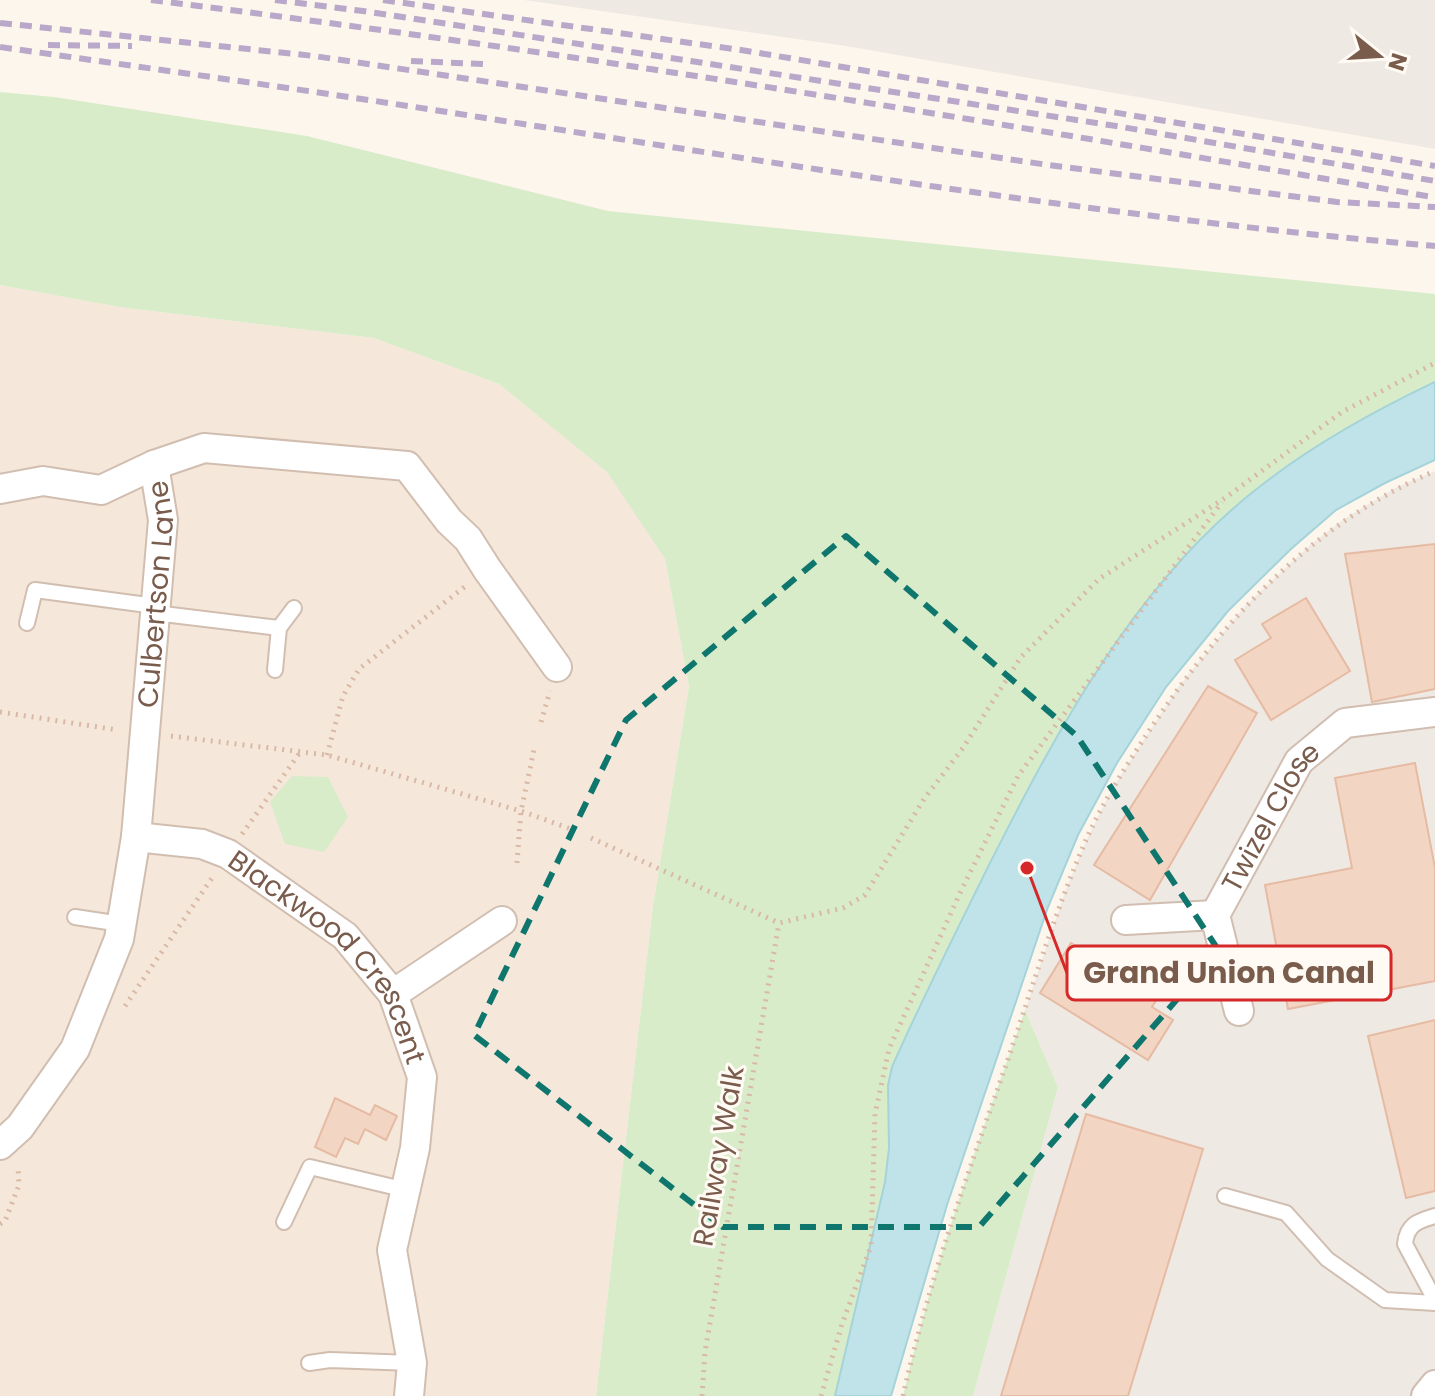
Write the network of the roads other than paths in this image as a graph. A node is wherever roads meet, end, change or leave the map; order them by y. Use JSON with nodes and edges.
{"nodes":[{"id":1,"x":154,"y":465,"type":"junction"},
{"id":2,"x":0,"y":489,"type":"edge"},
{"id":3,"x":294,"y":608,"type":"dead end"},
{"id":4,"x":155,"y":609,"type":"junction"},
{"id":5,"x":27,"y":623,"type":"dead end"},
{"id":6,"x":279,"y":628,"type":"junction"},
{"id":7,"x":557,"y":667,"type":"dead end"},
{"id":8,"x":275,"y":670,"type":"dead end"},
{"id":9,"x":1435,"y":712,"type":"edge"},
{"id":10,"x":136,"y":837,"type":"junction"},
{"id":11,"x":1215,"y":915,"type":"junction"},
{"id":12,"x":75,"y":917,"type":"dead end"},
{"id":13,"x":1126,"y":920,"type":"dead end"},
{"id":14,"x":502,"y":921,"type":"dead end"},
{"id":15,"x":121,"y":924,"type":"junction"},
{"id":16,"x":393,"y":994,"type":"junction"},
{"id":17,"x":1239,"y":1011,"type":"dead end"},
{"id":18,"x":9,"y":1152,"type":"edge"},
{"id":19,"x":406,"y":1190,"type":"junction"},
{"id":20,"x":1225,"y":1196,"type":"dead end"},
{"id":21,"x":1435,"y":1216,"type":"edge"},
{"id":22,"x":284,"y":1222,"type":"dead end"},
{"id":23,"x":1435,"y":1301,"type":"edge"},
{"id":24,"x":309,"y":1363,"type":"dead end"},
{"id":25,"x":412,"y":1363,"type":"junction"},
{"id":26,"x":1435,"y":1385,"type":"edge"},
{"id":27,"x":409,"y":1396,"type":"edge"},
{"id":28,"x":1426,"y":1396,"type":"edge"}],
"edges":[{"from":1,"to":2,"type":"street"},
{"from":1,"to":4,"type":"street","name":"Culbertson Lane"},
{"from":1,"to":7,"type":"street","name":"Culbertson Lane"},
{"from":3,"to":6,"type":"lane"},
{"from":4,"to":5,"type":"lane"},
{"from":4,"to":6,"type":"lane"},
{"from":4,"to":10,"type":"street","name":"Culbertson Lane"},
{"from":6,"to":8,"type":"lane"},
{"from":9,"to":11,"type":"street","name":"Twizel Close"},
{"from":10,"to":15,"type":"street","name":"Culbertson Lane"},
{"from":10,"to":16,"type":"street","name":"Blackwood Crescent"},
{"from":11,"to":13,"type":"street"},
{"from":11,"to":17,"type":"street","name":"Twizel Close"},
{"from":12,"to":15,"type":"lane"},
{"from":14,"to":16,"type":"street"},
{"from":15,"to":18,"type":"street","name":"Culbertson Lane"},
{"from":16,"to":19,"type":"street","name":"Blackwood Crescent"},
{"from":19,"to":22,"type":"lane"},
{"from":19,"to":25,"type":"street","name":"Blackwood Crescent"},
{"from":20,"to":23,"type":"lane"},
{"from":21,"to":23,"type":"lane"},
{"from":24,"to":25,"type":"lane"},
{"from":25,"to":27,"type":"street","name":"Blackwood Crescent"},
{"from":26,"to":28,"type":"street"}]}
